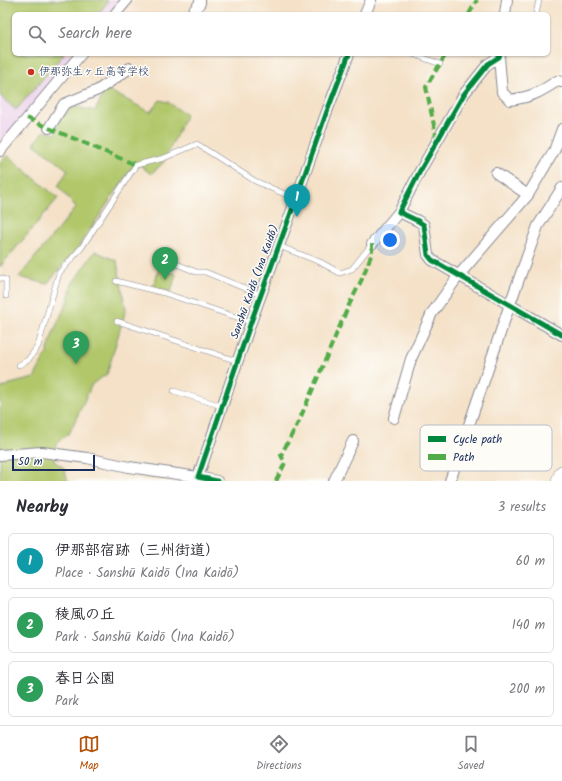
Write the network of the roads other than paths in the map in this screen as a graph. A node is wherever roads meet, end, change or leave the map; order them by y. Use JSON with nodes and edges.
{"nodes":[{"id":1,"x":127,"y":0,"type":"edge"},
{"id":2,"x":200,"y":0,"type":"edge"},
{"id":3,"x":371,"y":0,"type":"edge"},
{"id":4,"x":507,"y":0,"type":"edge"},
{"id":5,"x":539,"y":0,"type":"edge"},
{"id":6,"x":117,"y":12,"type":"edge"},
{"id":7,"x":193,"y":12,"type":"edge"},
{"id":8,"x":366,"y":12,"type":"edge"},
{"id":9,"x":505,"y":12,"type":"edge"},
{"id":10,"x":536,"y":12,"type":"edge"},
{"id":11,"x":79,"y":56,"type":"edge"},
{"id":12,"x":348,"y":56,"type":"edge"},
{"id":13,"x":418,"y":56,"type":"edge"},
{"id":14,"x":500,"y":56,"type":"edge"},
{"id":15,"x":502,"y":56,"type":"edge"},
{"id":16,"x":440,"y":64,"type":"dead end"},
{"id":17,"x":130,"y":68,"type":"dead end"},
{"id":18,"x":562,"y":82,"type":"edge"},
{"id":19,"x":49,"y":128,"type":"dead end"},
{"id":20,"x":562,"y":129,"type":"edge"},
{"id":21,"x":0,"y":150,"type":"edge"},
{"id":22,"x":496,"y":173,"type":"dead end"},
{"id":23,"x":562,"y":188,"type":"edge"},
{"id":24,"x":528,"y":195,"type":"junction"},
{"id":25,"x":296,"y":199,"type":"junction"},
{"id":26,"x":399,"y":212,"type":"junction"},
{"id":27,"x":372,"y":244,"type":"joint"},
{"id":28,"x":279,"y":246,"type":"junction"},
{"id":29,"x":170,"y":261,"type":"dead end"},
{"id":30,"x":459,"y":275,"type":"junction"},
{"id":31,"x":0,"y":278,"type":"edge"},
{"id":32,"x":116,"y":281,"type":"dead end"},
{"id":33,"x":261,"y":295,"type":"junction"},
{"id":34,"x":6,"y":296,"type":"dead end"},
{"id":35,"x":510,"y":304,"type":"junction"},
{"id":36,"x":117,"y":321,"type":"dead end"},
{"id":37,"x":251,"y":322,"type":"junction"},
{"id":38,"x":562,"y":335,"type":"edge"},
{"id":39,"x":237,"y":360,"type":"junction"},
{"id":40,"x":19,"y":365,"type":"dead end"},
{"id":41,"x":174,"y":391,"type":"dead end"},
{"id":42,"x":222,"y":406,"type":"junction"},
{"id":43,"x":394,"y":418,"type":"dead end"},
{"id":44,"x":469,"y":425,"type":"edge"},
{"id":45,"x":353,"y":441,"type":"dead end"},
{"id":46,"x":0,"y":455,"type":"edge"},
{"id":47,"x":453,"y":471,"type":"edge"},
{"id":48,"x":562,"y":473,"type":"edge"},
{"id":49,"x":198,"y":477,"type":"junction"},
{"id":50,"x":217,"y":481,"type":"edge"},
{"id":51,"x":334,"y":481,"type":"edge"},
{"id":52,"x":450,"y":481,"type":"edge"},
{"id":53,"x":559,"y":481,"type":"edge"}],
"edges":[{"from":1,"to":6,"type":"street"},
{"from":2,"to":7,"type":"street"},
{"from":3,"to":8,"type":"street"},
{"from":4,"to":9,"type":"street"},
{"from":5,"to":10,"type":"lane"},
{"from":11,"to":21,"type":"street"},
{"from":12,"to":25,"type":"street","name":"Sanshū Kaidō (Ina Kaidō)"},
{"from":13,"to":16,"type":"lane"},
{"from":14,"to":26,"type":"street"},
{"from":15,"to":18,"type":"street"},
{"from":17,"to":19,"type":"street"},
{"from":20,"to":24,"type":"street"},
{"from":22,"to":24,"type":"street"},
{"from":23,"to":35,"type":"street"},
{"from":24,"to":30,"type":"street"},
{"from":25,"to":28,"type":"street","name":"Sanshū Kaidō (Ina Kaidō)"},
{"from":25,"to":40,"type":"lane"},
{"from":26,"to":27,"type":"street"},
{"from":26,"to":30,"type":"street"},
{"from":27,"to":28,"type":"lane"},
{"from":28,"to":33,"type":"street","name":"Sanshū Kaidō (Ina Kaidō)"},
{"from":29,"to":33,"type":"lane"},
{"from":30,"to":35,"type":"street"},
{"from":30,"to":43,"type":"street"},
{"from":31,"to":34,"type":"lane"},
{"from":32,"to":37,"type":"lane"},
{"from":33,"to":37,"type":"street","name":"Sanshū Kaidō (Ina Kaidō)"},
{"from":35,"to":38,"type":"street"},
{"from":35,"to":44,"type":"street"},
{"from":36,"to":39,"type":"lane"},
{"from":37,"to":39,"type":"street","name":"Sanshū Kaidō (Ina Kaidō)"},
{"from":39,"to":42,"type":"street","name":"Sanshū Kaidō (Ina Kaidō)"},
{"from":41,"to":42,"type":"lane"},
{"from":42,"to":49,"type":"street","name":"Sanshū Kaidō (Ina Kaidō)"},
{"from":45,"to":51,"type":"street"},
{"from":46,"to":49,"type":"street"},
{"from":47,"to":52,"type":"street"},
{"from":48,"to":53,"type":"main road"},
{"from":49,"to":50,"type":"street"}]}
